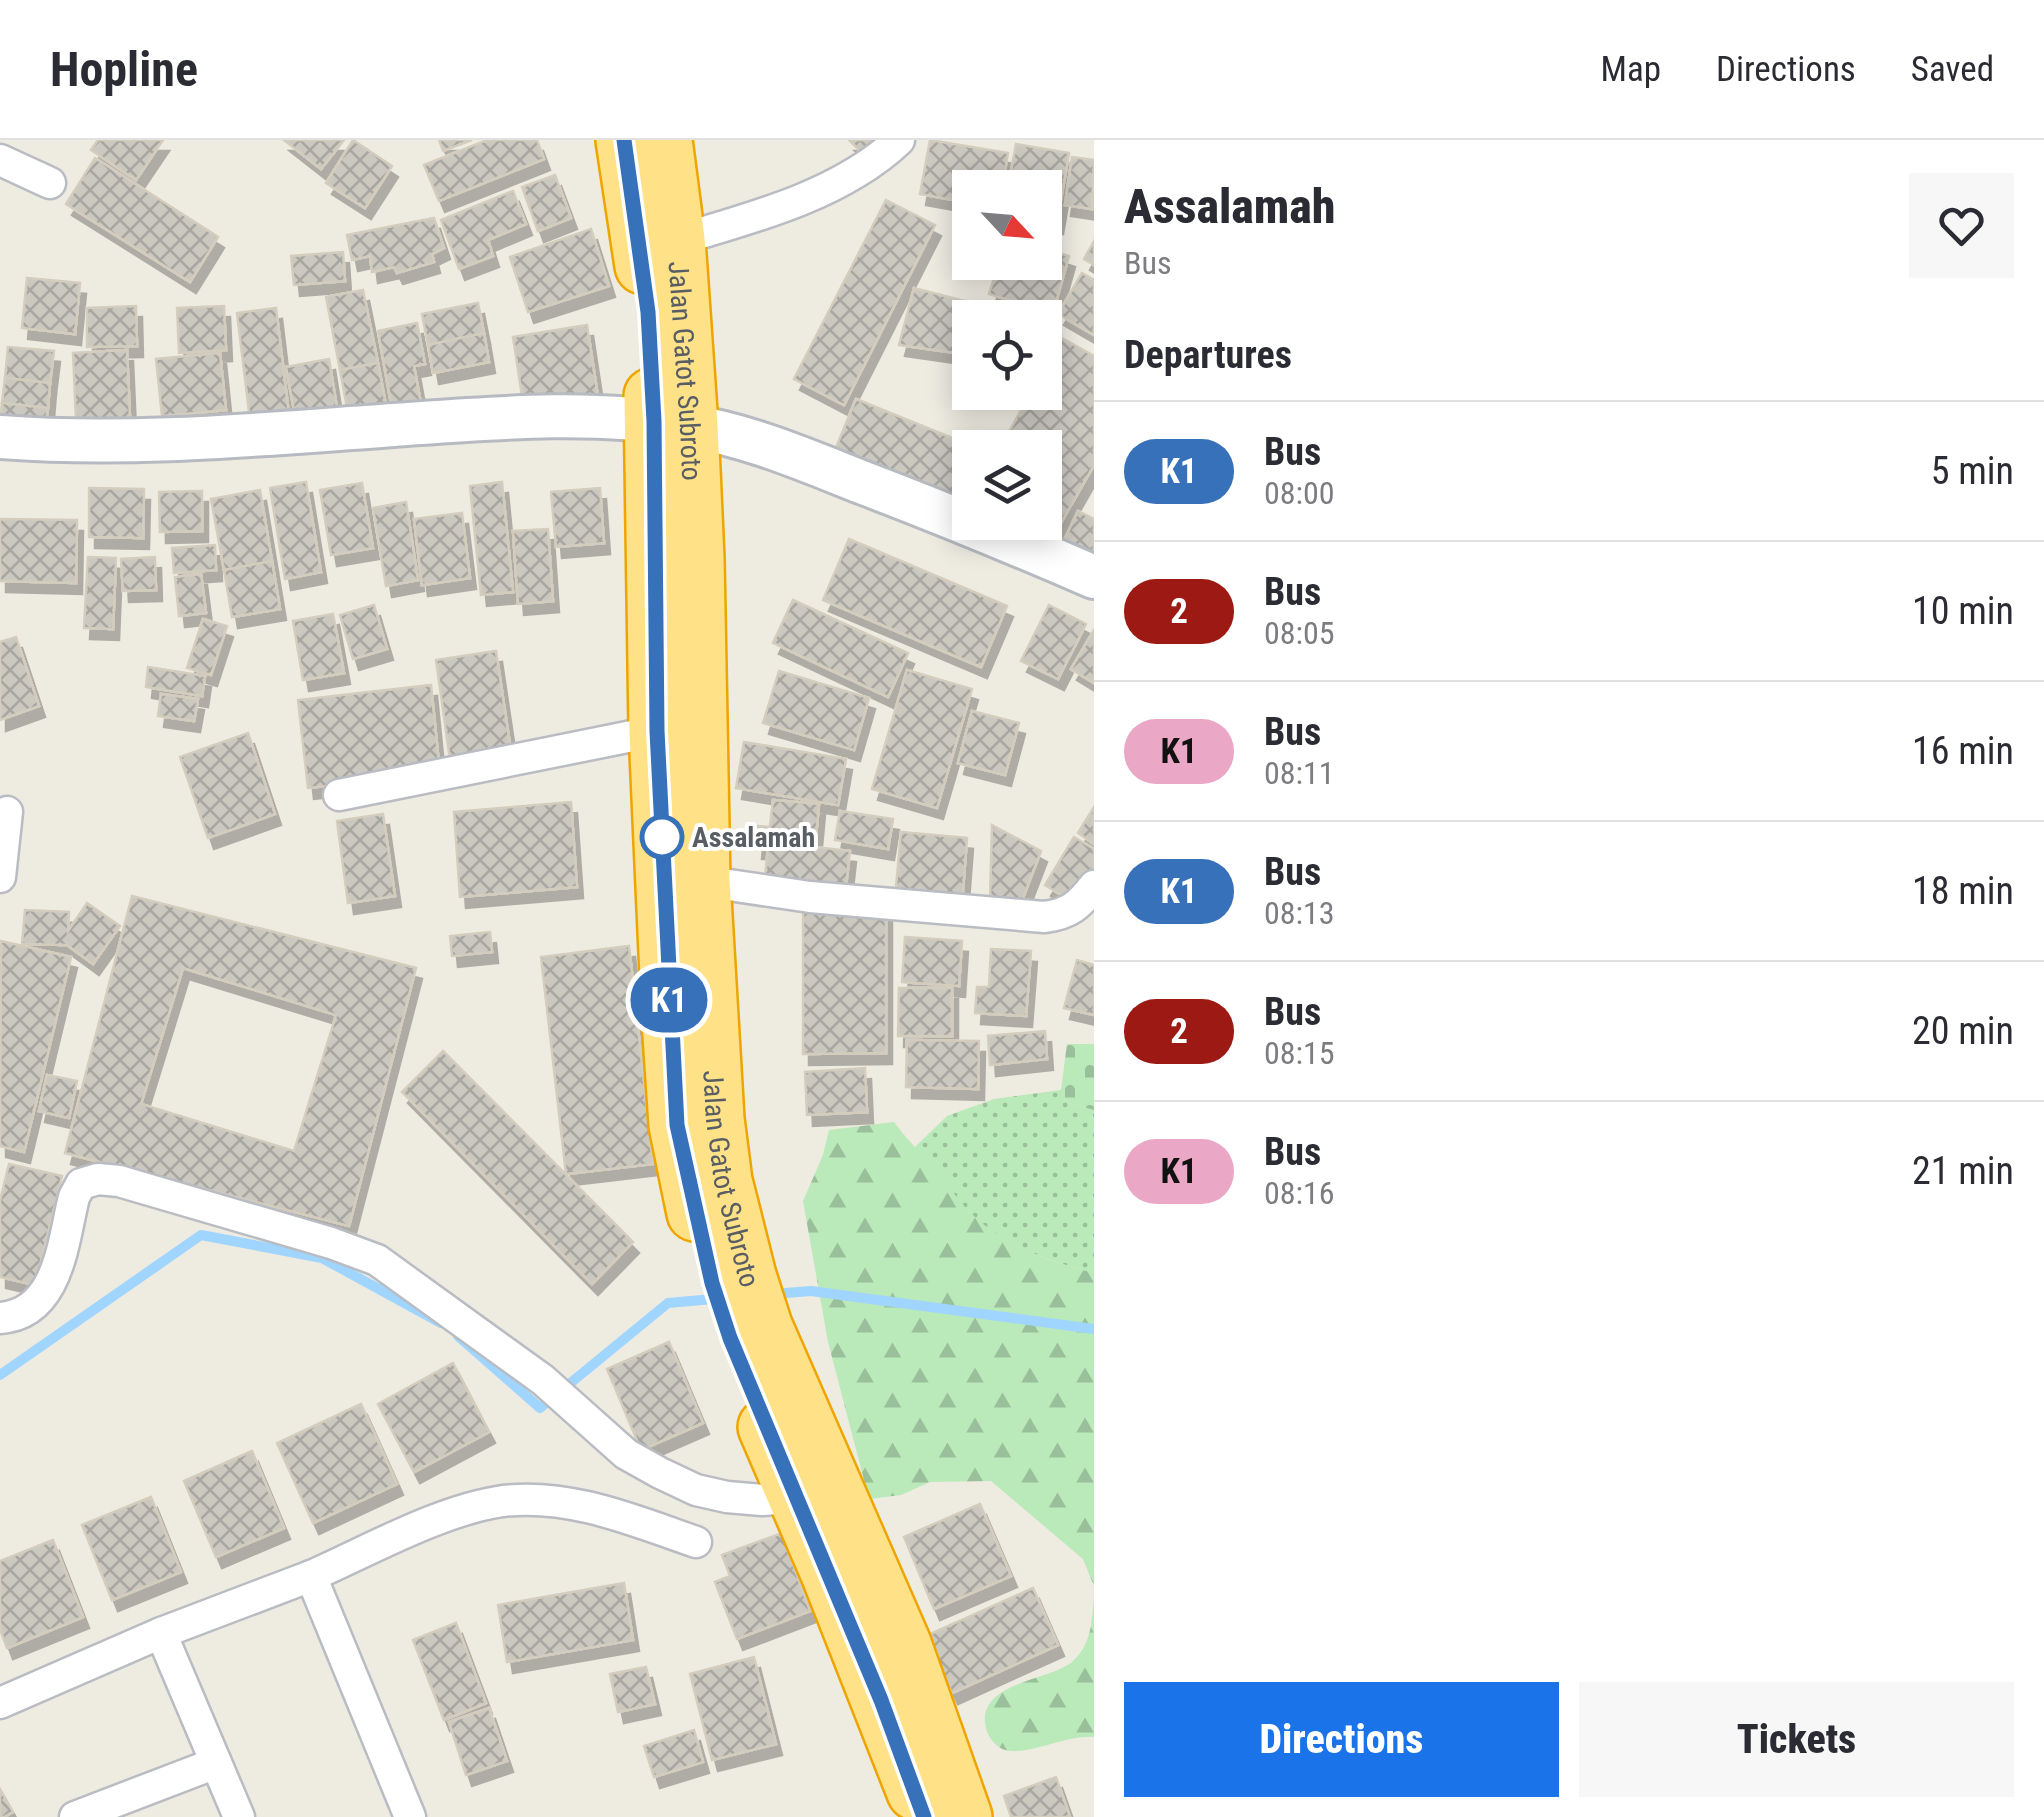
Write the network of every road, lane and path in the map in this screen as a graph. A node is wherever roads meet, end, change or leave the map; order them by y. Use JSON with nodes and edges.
{"nodes":[{"id":1,"x":624,"y":140,"type":"edge"},
{"id":2,"x":664,"y":140,"type":"edge"},
{"id":3,"x":899,"y":140,"type":"edge"},
{"id":4,"x":0,"y":160,"type":"edge"},
{"id":5,"x":50,"y":183,"type":"dead end"},
{"id":6,"x":677,"y":240,"type":"junction"},
{"id":7,"x":672,"y":423,"type":"junction"},
{"id":8,"x":0,"y":438,"type":"edge"},
{"id":9,"x":1094,"y":577,"type":"edge"},
{"id":10,"x":657,"y":731,"type":"junction"},
{"id":11,"x":339,"y":794,"type":"dead end"},
{"id":12,"x":7,"y":812,"type":"dead end"},
{"id":13,"x":0,"y":878,"type":"edge"},
{"id":14,"x":702,"y":881,"type":"junction"},
{"id":15,"x":1094,"y":886,"type":"edge"},
{"id":16,"x":739,"y":1306,"type":"junction"},
{"id":17,"x":0,"y":1318,"type":"edge"},
{"id":18,"x":795,"y":1498,"type":"junction"},
{"id":19,"x":696,"y":1542,"type":"dead end"},
{"id":20,"x":311,"y":1576,"type":"junction"},
{"id":21,"x":161,"y":1633,"type":"junction"},
{"id":22,"x":0,"y":1703,"type":"edge"},
{"id":23,"x":216,"y":1763,"type":"junction"},
{"id":24,"x":74,"y":1817,"type":"edge"},
{"id":25,"x":239,"y":1817,"type":"edge"},
{"id":26,"x":410,"y":1817,"type":"edge"},
{"id":27,"x":924,"y":1817,"type":"edge"},
{"id":28,"x":964,"y":1817,"type":"edge"}],
"edges":[{"from":1,"to":7,"type":"highway","name":"Jalan Gatot Subroto"},
{"from":2,"to":6,"type":"highway","name":"Jalan Gatot Subroto"},
{"from":3,"to":6,"type":"street"},
{"from":4,"to":5,"type":"street"},
{"from":6,"to":7,"type":"highway","name":"Jalan Gatot Subroto"},
{"from":7,"to":8,"type":"street"},
{"from":7,"to":9,"type":"street"},
{"from":7,"to":10,"type":"highway","name":"Jalan Gatot Subroto"},
{"from":7,"to":14,"type":"highway","name":"Jalan Gatot Subroto"},
{"from":10,"to":11,"type":"street"},
{"from":10,"to":16,"type":"highway","name":"Jalan Gatot Subroto"},
{"from":12,"to":13,"type":"street"},
{"from":14,"to":15,"type":"street"},
{"from":14,"to":16,"type":"highway","name":"Jalan Gatot Subroto"},
{"from":16,"to":18,"type":"highway","name":"Jalan Gatot Subroto"},
{"from":16,"to":28,"type":"highway","name":"Jalan Gatot Subroto"},
{"from":17,"to":18,"type":"street"},
{"from":18,"to":27,"type":"highway","name":"Jalan Gatot Subroto"},
{"from":19,"to":20,"type":"street"},
{"from":20,"to":21,"type":"street"},
{"from":20,"to":26,"type":"street"},
{"from":21,"to":22,"type":"street"},
{"from":21,"to":23,"type":"street"},
{"from":23,"to":24,"type":"street"},
{"from":23,"to":25,"type":"street"}]}
